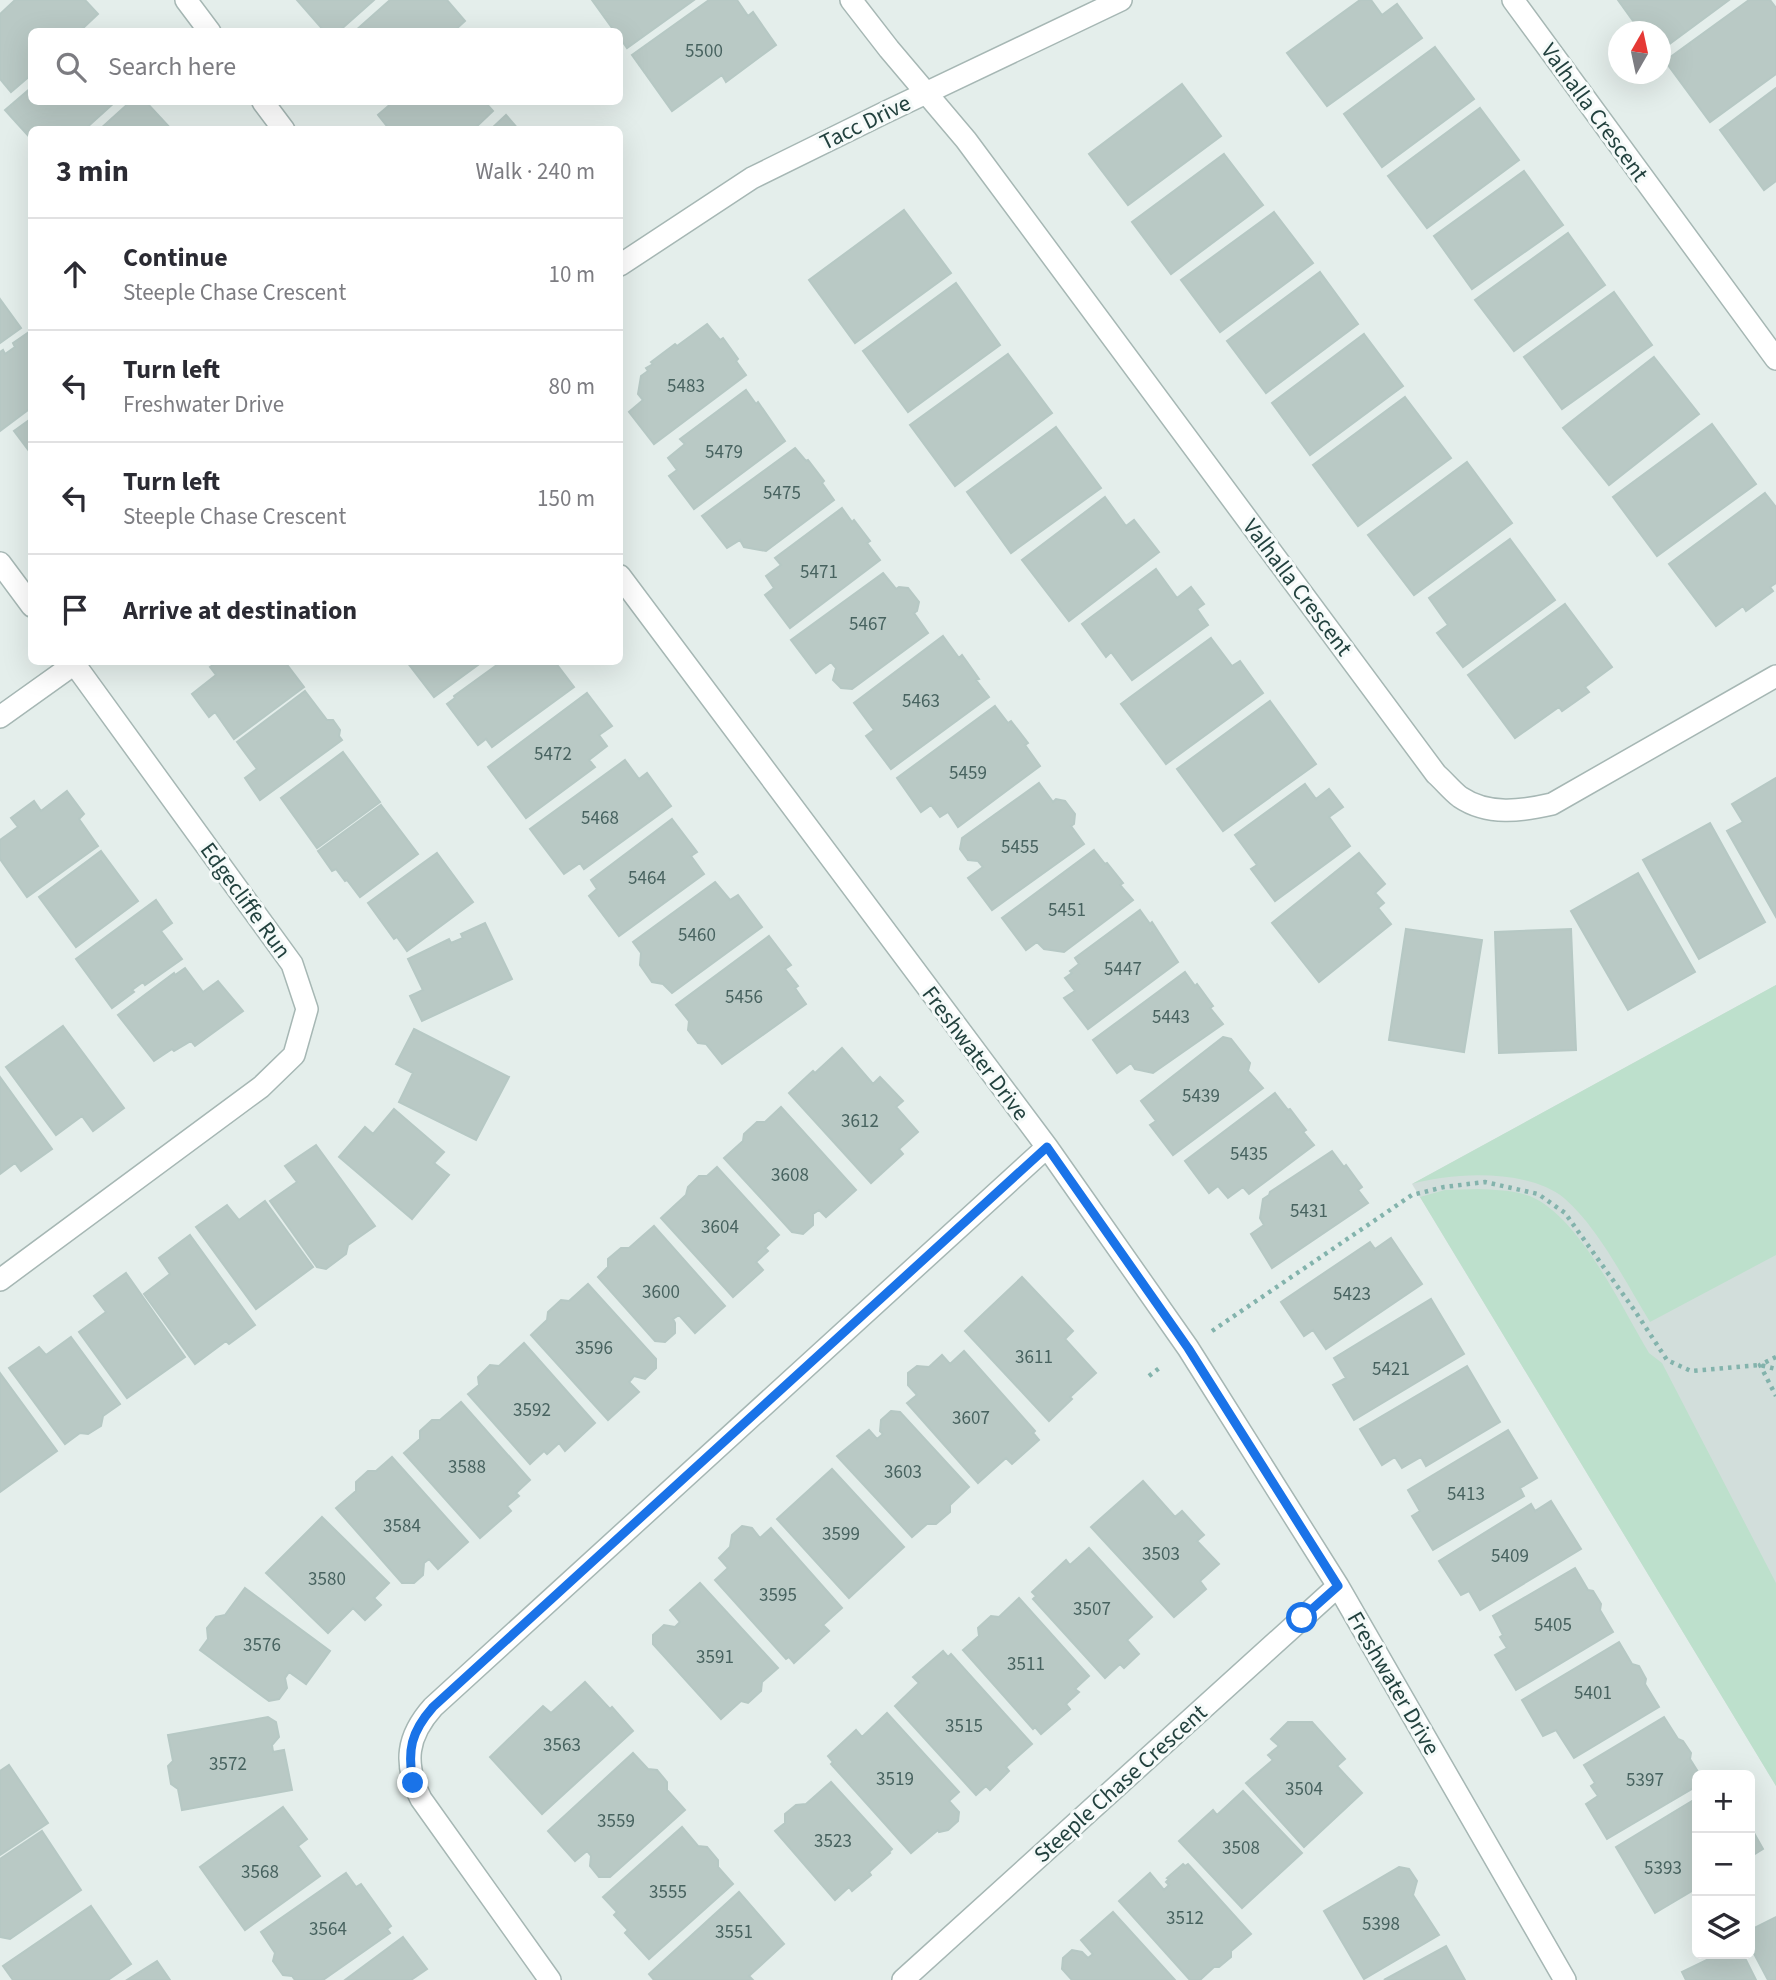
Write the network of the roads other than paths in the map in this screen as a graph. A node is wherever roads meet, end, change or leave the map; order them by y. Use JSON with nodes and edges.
{"nodes":[{"id":1,"x":186,"y":0,"type":"edge"},
{"id":2,"x":851,"y":0,"type":"edge"},
{"id":3,"x":1121,"y":0,"type":"edge"},
{"id":4,"x":1513,"y":0,"type":"edge"},
{"id":5,"x":207,"y":28,"type":"edge"},
{"id":6,"x":925,"y":93,"type":"junction"},
{"id":7,"x":265,"y":105,"type":"edge"},
{"id":8,"x":281,"y":126,"type":"edge"},
{"id":9,"x":623,"y":263,"type":"edge"},
{"id":10,"x":1776,"y":359,"type":"edge"},
{"id":11,"x":0,"y":564,"type":"edge"},
{"id":12,"x":623,"y":580,"type":"edge"},
{"id":13,"x":28,"y":601,"type":"edge"},
{"id":14,"x":71,"y":665,"type":"edge"},
{"id":15,"x":77,"y":665,"type":"edge"},
{"id":16,"x":1776,"y":677,"type":"edge"},
{"id":17,"x":0,"y":717,"type":"edge"},
{"id":18,"x":1047,"y":1147,"type":"junction"},
{"id":19,"x":0,"y":1280,"type":"edge"},
{"id":20,"x":1338,"y":1586,"type":"junction"},
{"id":21,"x":551,"y":1980,"type":"edge"},
{"id":22,"x":903,"y":1980,"type":"edge"},
{"id":23,"x":1565,"y":1980,"type":"edge"}],
"edges":[{"from":1,"to":5,"type":"street"},
{"from":2,"to":6,"type":"street","name":"Valhalla Crescent"},
{"from":3,"to":6,"type":"street","name":"Tacc Drive"},
{"from":4,"to":10,"type":"street","name":"Valhalla Crescent"},
{"from":6,"to":9,"type":"street","name":"Tacc Drive"},
{"from":6,"to":16,"type":"street","name":"Valhalla Crescent"},
{"from":7,"to":8,"type":"street"},
{"from":11,"to":13,"type":"street"},
{"from":12,"to":18,"type":"street","name":"Freshwater Drive"},
{"from":14,"to":17,"type":"street"},
{"from":15,"to":19,"type":"street","name":"Edgecliffe Run"},
{"from":18,"to":20,"type":"street","name":"Freshwater Drive"},
{"from":18,"to":21,"type":"street"},
{"from":20,"to":22,"type":"street","name":"Steeple Chase Crescent"},
{"from":20,"to":23,"type":"street","name":"Freshwater Drive"}]}
